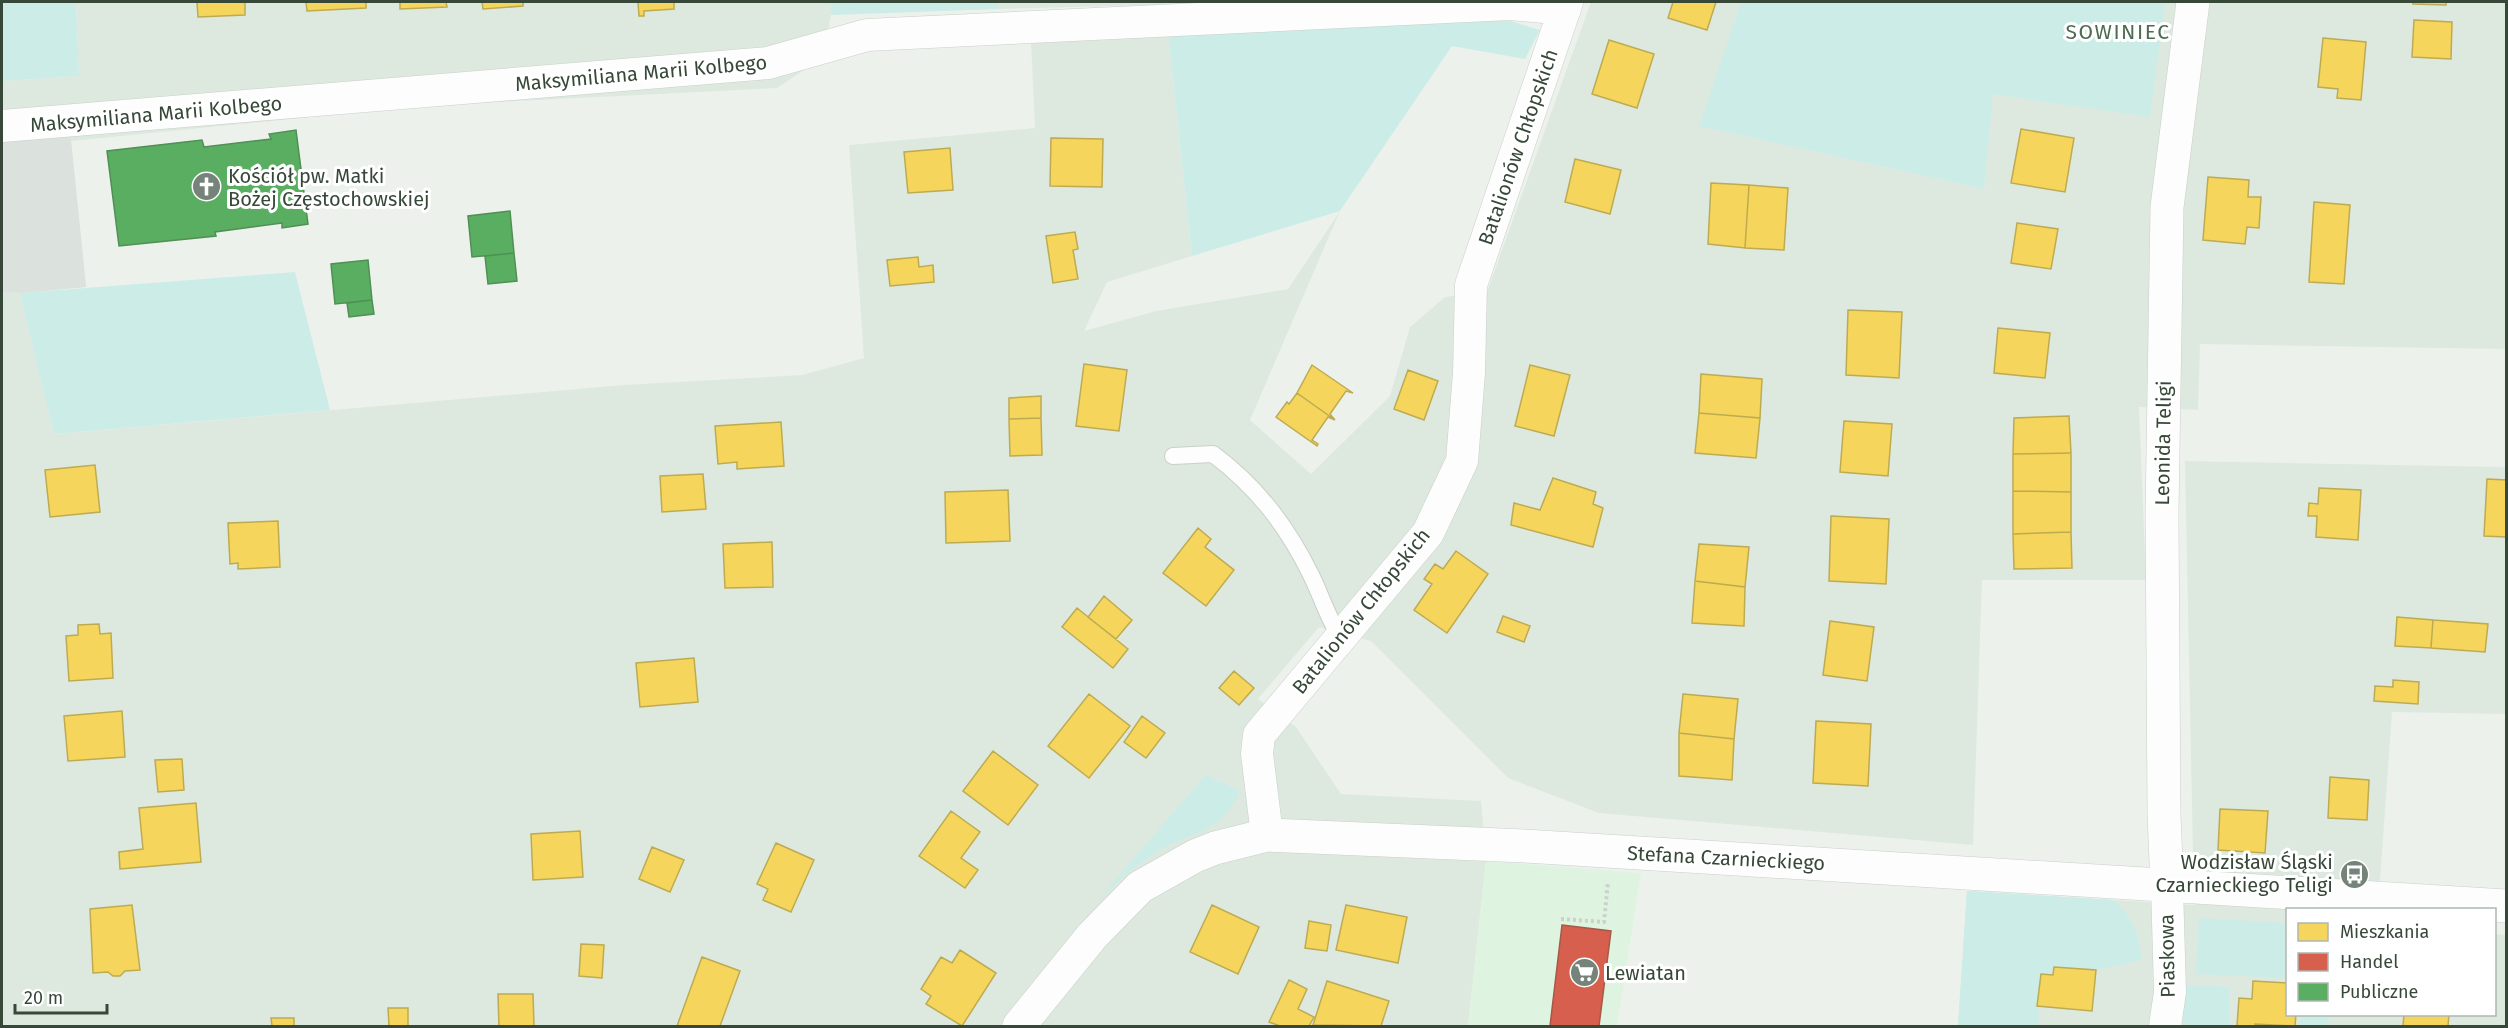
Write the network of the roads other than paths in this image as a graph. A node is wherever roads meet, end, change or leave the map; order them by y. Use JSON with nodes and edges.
{"nodes":[{"id":1,"x":2193,"y":2,"type":"edge"},
{"id":2,"x":1566,"y":5,"type":"edge"},
{"id":3,"x":2,"y":126,"type":"edge"},
{"id":4,"x":1173,"y":456,"type":"dead end"},
{"id":5,"x":1341,"y":639,"type":"junction"},
{"id":6,"x":1267,"y":835,"type":"junction"},
{"id":7,"x":2167,"y":886,"type":"junction"},
{"id":8,"x":2506,"y":906,"type":"edge"},
{"id":9,"x":1019,"y":1026,"type":"edge"},
{"id":10,"x":2165,"y":1026,"type":"edge"}],
"edges":[{"from":1,"to":7,"type":"street","name":"Leonida Teligi"},
{"from":2,"to":3,"type":"street","name":"Maksymiliana Marii Kolbego"},
{"from":2,"to":5,"type":"street","name":"Batalionów Chłopskich"},
{"from":4,"to":5,"type":"lane"},
{"from":5,"to":6,"type":"street","name":"Batalionów Chłopskich"},
{"from":6,"to":7,"type":"street","name":"Stefana Czarnieckiego"},
{"from":6,"to":9,"type":"street","name":"Stefana Czarnieckiego"},
{"from":7,"to":8,"type":"street","name":"Stefana Czarnieckiego"},
{"from":7,"to":10,"type":"street","name":"Piaskowa"}]}
